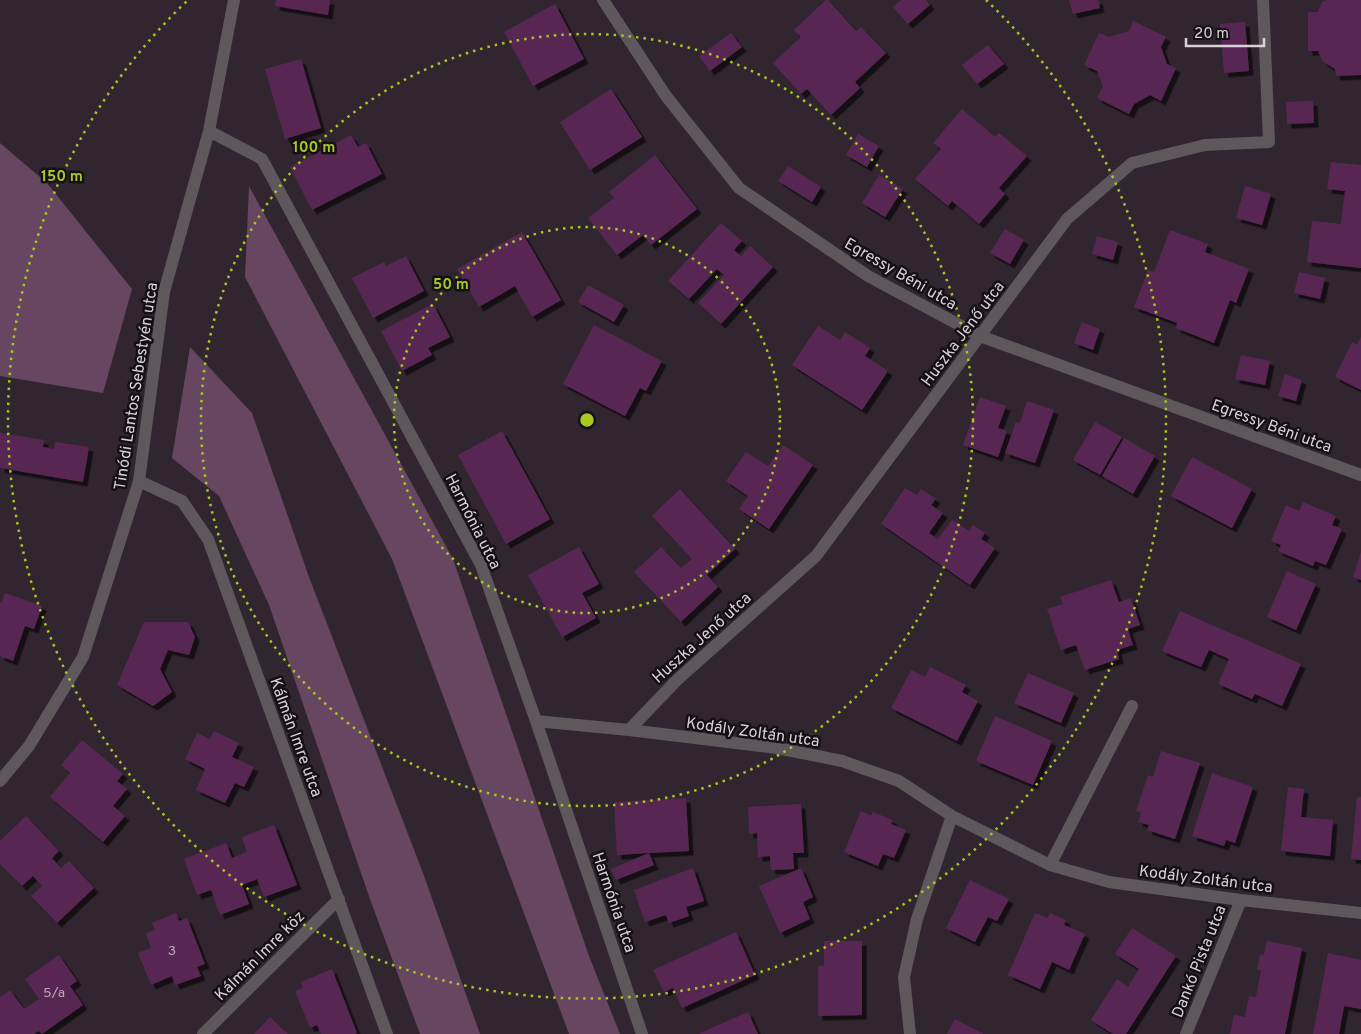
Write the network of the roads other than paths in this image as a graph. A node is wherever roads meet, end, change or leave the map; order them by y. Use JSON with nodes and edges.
{"nodes":[{"id":1,"x":234,"y":0,"type":"edge"},
{"id":2,"x":603,"y":0,"type":"edge"},
{"id":3,"x":1263,"y":0,"type":"edge"},
{"id":4,"x":209,"y":131,"type":"junction"},
{"id":5,"x":980,"y":336,"type":"junction"},
{"id":6,"x":1361,"y":475,"type":"edge"},
{"id":7,"x":139,"y":481,"type":"junction"},
{"id":8,"x":1132,"y":706,"type":"dead end"},
{"id":9,"x":536,"y":721,"type":"junction"},
{"id":10,"x":629,"y":730,"type":"junction"},
{"id":11,"x":0,"y":780,"type":"edge"},
{"id":12,"x":952,"y":816,"type":"junction"},
{"id":13,"x":1050,"y":865,"type":"junction"},
{"id":14,"x":338,"y":899,"type":"junction"},
{"id":15,"x":1241,"y":900,"type":"junction"},
{"id":16,"x":1361,"y":913,"type":"edge"},
{"id":17,"x":203,"y":1034,"type":"edge"},
{"id":18,"x":387,"y":1034,"type":"edge"},
{"id":19,"x":642,"y":1034,"type":"edge"},
{"id":20,"x":910,"y":1034,"type":"edge"},
{"id":21,"x":1186,"y":1034,"type":"edge"}],
"edges":[{"from":1,"to":4,"type":"street","name":"Tinódi Lantos Sebestyén utca"},
{"from":2,"to":5,"type":"street","name":"Egressy Béni utca"},
{"from":3,"to":5,"type":"street","name":"Huszka Jenő utca"},
{"from":4,"to":7,"type":"street","name":"Tinódi Lantos Sebestyén utca"},
{"from":4,"to":9,"type":"street","name":"Harmónia utca"},
{"from":5,"to":6,"type":"street","name":"Egressy Béni utca"},
{"from":5,"to":10,"type":"street","name":"Huszka Jenő utca"},
{"from":7,"to":11,"type":"street","name":"Tinódi Lantos Sebestyén utca"},
{"from":7,"to":14,"type":"street","name":"Kálmán Imre utca"},
{"from":8,"to":13,"type":"street"},
{"from":9,"to":10,"type":"street","name":"Kodály Zoltán utca"},
{"from":9,"to":19,"type":"street","name":"Harmónia utca"},
{"from":10,"to":12,"type":"street","name":"Kodály Zoltán utca"},
{"from":12,"to":13,"type":"street","name":"Kodály Zoltán utca"},
{"from":12,"to":20,"type":"street"},
{"from":13,"to":15,"type":"street","name":"Kodály Zoltán utca"},
{"from":14,"to":17,"type":"street","name":"Kálmán Imre köz"},
{"from":14,"to":18,"type":"street","name":"Kálmán Imre utca"},
{"from":15,"to":16,"type":"street","name":"Kodály Zoltán utca"},
{"from":15,"to":21,"type":"street","name":"Dankó Pista utca"}]}
